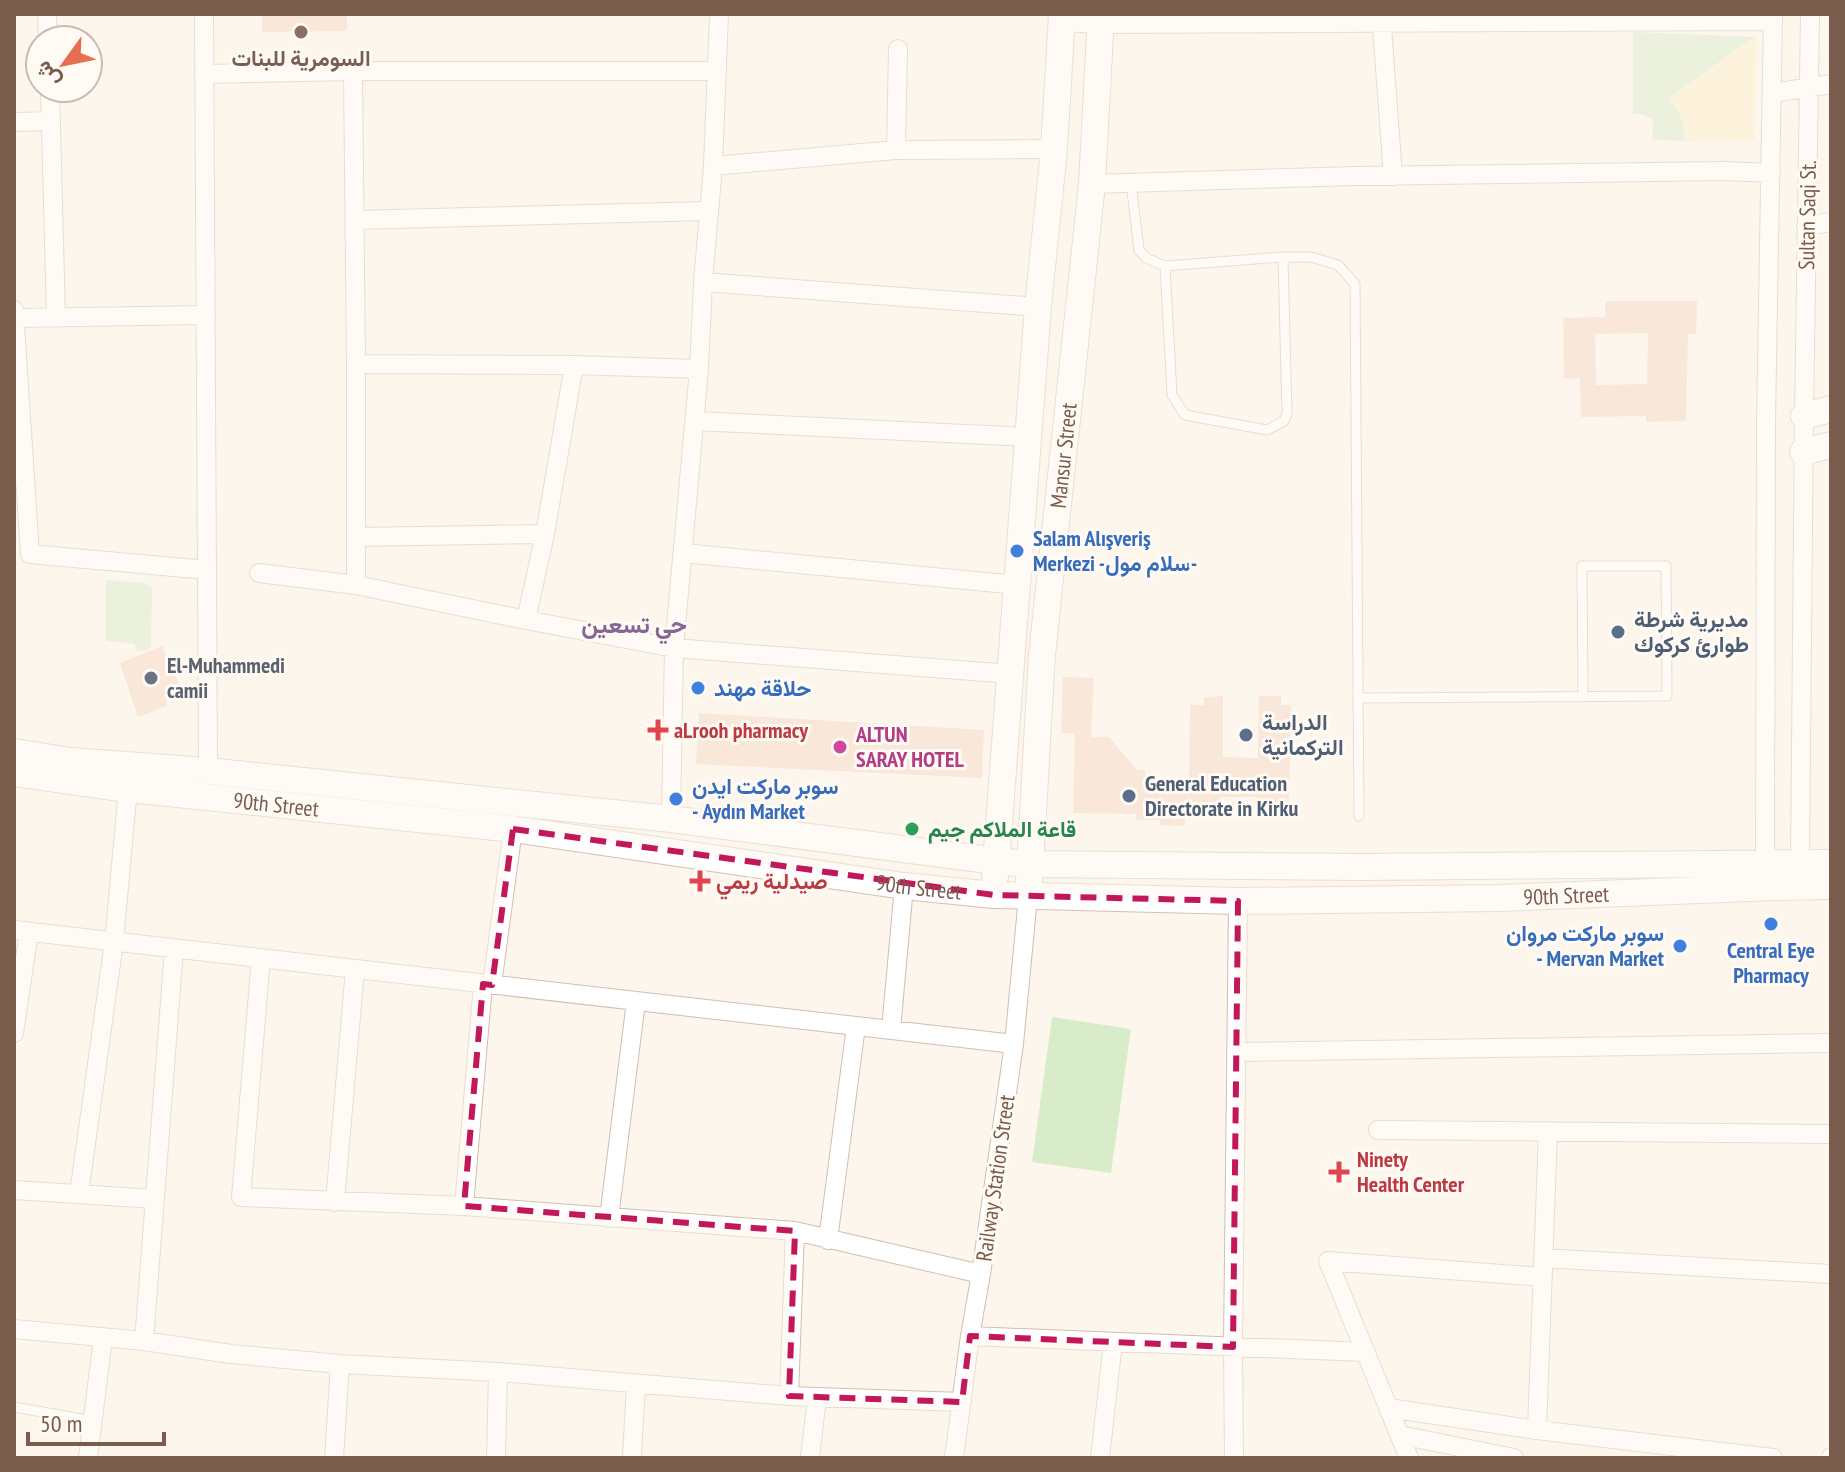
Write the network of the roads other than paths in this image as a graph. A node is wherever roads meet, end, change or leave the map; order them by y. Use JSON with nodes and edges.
{"nodes":[{"id":1,"x":204,"y":14,"type":"edge"},
{"id":2,"x":719,"y":14,"type":"edge"},
{"id":3,"x":1810,"y":14,"type":"edge"},
{"id":4,"x":1773,"y":17,"type":"edge"},
{"id":5,"x":1062,"y":18,"type":"edge"},
{"id":6,"x":1381,"y":18,"type":"edge"},
{"id":7,"x":1101,"y":19,"type":"edge"},
{"id":8,"x":898,"y":49,"type":"dead end"},
{"id":9,"x":353,"y":71,"type":"junction"},
{"id":10,"x":717,"y":71,"type":"junction"},
{"id":11,"x":204,"y":74,"type":"junction"},
{"id":12,"x":1831,"y":84,"type":"edge"},
{"id":13,"x":1809,"y":88,"type":"junction"},
{"id":14,"x":1772,"y":93,"type":"junction"},
{"id":15,"x":50,"y":104,"type":"edge"},
{"id":16,"x":51,"y":121,"type":"junction"},
{"id":17,"x":14,"y":122,"type":"edge"},
{"id":18,"x":1054,"y":149,"type":"junction"},
{"id":19,"x":896,"y":150,"type":"junction"},
{"id":20,"x":713,"y":166,"type":"junction"},
{"id":21,"x":1771,"y":173,"type":"junction"},
{"id":22,"x":1393,"y":176,"type":"junction"},
{"id":23,"x":1131,"y":183,"type":"junction"},
{"id":24,"x":1092,"y":184,"type":"junction"},
{"id":25,"x":708,"y":211,"type":"junction"},
{"id":26,"x":355,"y":220,"type":"junction"},
{"id":27,"x":1831,"y":222,"type":"edge"},
{"id":28,"x":1806,"y":226,"type":"junction"},
{"id":29,"x":1283,"y":257,"type":"junction"},
{"id":30,"x":1165,"y":266,"type":"junction"},
{"id":31,"x":703,"y":282,"type":"junction"},
{"id":32,"x":1038,"y":307,"type":"junction"},
{"id":33,"x":14,"y":310,"type":"edge"},
{"id":34,"x":206,"y":315,"type":"junction"},
{"id":35,"x":15,"y":318,"type":"edge"},
{"id":36,"x":56,"y":318,"type":"junction"},
{"id":37,"x":356,"y":364,"type":"junction"},
{"id":38,"x":574,"y":365,"type":"junction"},
{"id":39,"x":699,"y":369,"type":"junction"},
{"id":40,"x":1831,"y":409,"type":"edge"},
{"id":41,"x":1804,"y":416,"type":"junction"},
{"id":42,"x":695,"y":421,"type":"junction"},
{"id":43,"x":1030,"y":437,"type":"junction"},
{"id":44,"x":1831,"y":445,"type":"edge"},
{"id":45,"x":1803,"y":452,"type":"junction"},
{"id":46,"x":545,"y":534,"type":"junction"},
{"id":47,"x":356,"y":537,"type":"junction"},
{"id":48,"x":683,"y":553,"type":"junction"},
{"id":49,"x":207,"y":570,"type":"junction"},
{"id":50,"x":259,"y":573,"type":"dead end"},
{"id":51,"x":356,"y":585,"type":"junction"},
{"id":52,"x":1018,"y":585,"type":"junction"},
{"id":53,"x":526,"y":620,"type":"junction"},
{"id":54,"x":674,"y":648,"type":"junction"},
{"id":55,"x":1011,"y":674,"type":"junction"},
{"id":56,"x":1583,"y":697,"type":"junction"},
{"id":57,"x":1358,"y":698,"type":"junction"},
{"id":58,"x":14,"y":752,"type":"edge"},
{"id":59,"x":208,"y":771,"type":"junction"},
{"id":60,"x":14,"y":773,"type":"edge"},
{"id":61,"x":128,"y":788,"type":"junction"},
{"id":62,"x":1359,"y":816,"type":"dead end"},
{"id":63,"x":671,"y":819,"type":"junction"},
{"id":64,"x":513,"y":829,"type":"junction"},
{"id":65,"x":996,"y":861,"type":"junction"},
{"id":66,"x":1765,"y":862,"type":"junction"},
{"id":67,"x":1800,"y":863,"type":"junction"},
{"id":68,"x":1831,"y":863,"type":"edge"},
{"id":69,"x":1030,"y":864,"type":"junction"},
{"id":70,"x":904,"y":886,"type":"junction"},
{"id":71,"x":1831,"y":886,"type":"edge"},
{"id":72,"x":994,"y":895,"type":"junction"},
{"id":73,"x":1028,"y":897,"type":"junction"},
{"id":74,"x":1238,"y":901,"type":"junction"},
{"id":75,"x":22,"y":931,"type":"edge"},
{"id":76,"x":114,"y":942,"type":"junction"},
{"id":77,"x":174,"y":949,"type":"junction"},
{"id":78,"x":261,"y":958,"type":"junction"},
{"id":79,"x":355,"y":969,"type":"junction"},
{"id":80,"x":488,"y":984,"type":"junction"},
{"id":81,"x":636,"y":1001,"type":"junction"},
{"id":82,"x":856,"y":1026,"type":"junction"},
{"id":83,"x":891,"y":1030,"type":"junction"},
{"id":84,"x":14,"y":1033,"type":"edge"},
{"id":85,"x":1831,"y":1043,"type":"edge"},
{"id":86,"x":1014,"y":1044,"type":"junction"},
{"id":87,"x":1236,"y":1052,"type":"junction"},
{"id":88,"x":1378,"y":1130,"type":"dead end"},
{"id":89,"x":1548,"y":1132,"type":"junction"},
{"id":90,"x":1831,"y":1134,"type":"edge"},
{"id":91,"x":14,"y":1190,"type":"edge"},
{"id":92,"x":79,"y":1194,"type":"junction"},
{"id":93,"x":155,"y":1199,"type":"junction"},
{"id":94,"x":335,"y":1202,"type":"junction"},
{"id":95,"x":464,"y":1206,"type":"junction"},
{"id":96,"x":609,"y":1218,"type":"junction"},
{"id":97,"x":795,"y":1231,"type":"junction"},
{"id":98,"x":828,"y":1240,"type":"junction"},
{"id":99,"x":1543,"y":1268,"type":"junction"},
{"id":100,"x":981,"y":1274,"type":"junction"},
{"id":101,"x":1831,"y":1274,"type":"edge"},
{"id":102,"x":14,"y":1329,"type":"edge"},
{"id":103,"x":970,"y":1336,"type":"junction"},
{"id":104,"x":103,"y":1338,"type":"junction"},
{"id":105,"x":144,"y":1341,"type":"junction"},
{"id":106,"x":1113,"y":1342,"type":"junction"},
{"id":107,"x":1233,"y":1347,"type":"junction"},
{"id":108,"x":1366,"y":1352,"type":"junction"},
{"id":109,"x":340,"y":1364,"type":"junction"},
{"id":110,"x":498,"y":1372,"type":"junction"},
{"id":111,"x":636,"y":1384,"type":"junction"},
{"id":112,"x":789,"y":1396,"type":"junction"},
{"id":113,"x":817,"y":1397,"type":"junction"},
{"id":114,"x":962,"y":1402,"type":"junction"},
{"id":115,"x":14,"y":1407,"type":"edge"},
{"id":116,"x":1388,"y":1408,"type":"junction"},
{"id":117,"x":93,"y":1421,"type":"junction"},
{"id":118,"x":1537,"y":1430,"type":"junction"},
{"id":119,"x":1400,"y":1435,"type":"junction"},
{"id":120,"x":88,"y":1458,"type":"edge"},
{"id":121,"x":334,"y":1458,"type":"edge"},
{"id":122,"x":496,"y":1458,"type":"edge"},
{"id":123,"x":632,"y":1458,"type":"edge"},
{"id":124,"x":810,"y":1458,"type":"edge"},
{"id":125,"x":954,"y":1458,"type":"edge"},
{"id":126,"x":1100,"y":1458,"type":"edge"},
{"id":127,"x":1234,"y":1458,"type":"edge"},
{"id":128,"x":1409,"y":1458,"type":"edge"},
{"id":129,"x":1514,"y":1458,"type":"edge"},
{"id":130,"x":1773,"y":1458,"type":"edge"}],
"edges":[{"from":1,"to":11,"type":"street"},
{"from":2,"to":10,"type":"street"},
{"from":3,"to":13,"type":"street","name":"Sultan Saqi St."},
{"from":4,"to":6,"type":"street"},
{"from":4,"to":14,"type":"street"},
{"from":5,"to":7,"type":"street"},
{"from":5,"to":18,"type":"main road","name":"Mansur Street"},
{"from":6,"to":7,"type":"street"},
{"from":6,"to":22,"type":"street"},
{"from":7,"to":24,"type":"main road","name":"Mansur Street"},
{"from":8,"to":19,"type":"street"},
{"from":9,"to":10,"type":"street"},
{"from":9,"to":11,"type":"street"},
{"from":9,"to":26,"type":"street"},
{"from":10,"to":20,"type":"street"},
{"from":11,"to":34,"type":"street"},
{"from":12,"to":13,"type":"street"},
{"from":13,"to":14,"type":"street"},
{"from":13,"to":28,"type":"street","name":"Sultan Saqi St."},
{"from":14,"to":21,"type":"street"},
{"from":15,"to":16,"type":"street"},
{"from":16,"to":17,"type":"street"},
{"from":16,"to":36,"type":"street"},
{"from":18,"to":19,"type":"street"},
{"from":18,"to":32,"type":"main road","name":"Mansur Street"},
{"from":19,"to":20,"type":"street"},
{"from":20,"to":25,"type":"street"},
{"from":21,"to":22,"type":"street"},
{"from":21,"to":66,"type":"street"},
{"from":22,"to":23,"type":"street"},
{"from":23,"to":24,"type":"street"},
{"from":23,"to":30,"type":"lane"},
{"from":24,"to":69,"type":"main road","name":"Mansur Street"},
{"from":25,"to":26,"type":"street"},
{"from":25,"to":31,"type":"street"},
{"from":26,"to":37,"type":"street"},
{"from":27,"to":28,"type":"street"},
{"from":28,"to":41,"type":"street","name":"Sultan Saqi St."},
{"from":29,"to":30,"type":"lane"},
{"from":29,"to":30,"type":"lane"},
{"from":29,"to":57,"type":"lane"},
{"from":31,"to":32,"type":"street"},
{"from":31,"to":39,"type":"street"},
{"from":32,"to":43,"type":"main road","name":"Mansur Street"},
{"from":33,"to":35,"type":"street"},
{"from":34,"to":36,"type":"street"},
{"from":34,"to":49,"type":"street"},
{"from":35,"to":36,"type":"street"},
{"from":35,"to":49,"type":"street"},
{"from":37,"to":38,"type":"street"},
{"from":37,"to":47,"type":"street"},
{"from":38,"to":39,"type":"street"},
{"from":38,"to":46,"type":"street"},
{"from":39,"to":42,"type":"street"},
{"from":40,"to":41,"type":"main road"},
{"from":41,"to":45,"type":"street","name":"Sultan Saqi St."},
{"from":42,"to":43,"type":"street"},
{"from":42,"to":48,"type":"street"},
{"from":43,"to":52,"type":"main road","name":"Mansur Street"},
{"from":44,"to":45,"type":"main road"},
{"from":45,"to":67,"type":"street","name":"Sultan Saqi St."},
{"from":46,"to":47,"type":"street"},
{"from":46,"to":53,"type":"street"},
{"from":47,"to":51,"type":"street"},
{"from":48,"to":52,"type":"street"},
{"from":48,"to":54,"type":"street"},
{"from":49,"to":59,"type":"street"},
{"from":50,"to":51,"type":"street"},
{"from":51,"to":53,"type":"street"},
{"from":52,"to":55,"type":"main road","name":"Mansur Street"},
{"from":53,"to":54,"type":"street"},
{"from":54,"to":55,"type":"street"},
{"from":54,"to":63,"type":"street"},
{"from":55,"to":65,"type":"main road","name":"Mansur Street"},
{"from":56,"to":56,"type":"lane"},
{"from":56,"to":57,"type":"lane"},
{"from":57,"to":62,"type":"lane"},
{"from":58,"to":59,"type":"main road","name":"90th Street"},
{"from":59,"to":63,"type":"main road","name":"90th Street"},
{"from":60,"to":61,"type":"main road","name":"90th Street"},
{"from":61,"to":64,"type":"main road","name":"90th Street"},
{"from":61,"to":76,"type":"street"},
{"from":63,"to":65,"type":"main road","name":"90th Street"},
{"from":64,"to":70,"type":"main road","name":"90th Street"},
{"from":64,"to":80,"type":"street"},
{"from":65,"to":69,"type":"main road","name":"90th Street"},
{"from":65,"to":72,"type":"main road","name":"Mansur Street"},
{"from":66,"to":67,"type":"main road","name":"90th Street"},
{"from":66,"to":69,"type":"main road","name":"90th Street"},
{"from":67,"to":68,"type":"main road","name":"90th Street"},
{"from":69,"to":73,"type":"main road","name":"Mansur Street"},
{"from":70,"to":72,"type":"main road","name":"90th Street"},
{"from":70,"to":83,"type":"street"},
{"from":71,"to":74,"type":"main road","name":"90th Street"},
{"from":72,"to":73,"type":"main road","name":"90th Street"},
{"from":73,"to":74,"type":"main road","name":"90th Street"},
{"from":73,"to":86,"type":"street","name":"Railway Station Street"},
{"from":74,"to":87,"type":"street"},
{"from":75,"to":76,"type":"street"},
{"from":75,"to":84,"type":"street"},
{"from":76,"to":77,"type":"street"},
{"from":76,"to":92,"type":"street"},
{"from":77,"to":78,"type":"street"},
{"from":77,"to":93,"type":"street"},
{"from":78,"to":79,"type":"street"},
{"from":78,"to":94,"type":"street"},
{"from":79,"to":80,"type":"street"},
{"from":79,"to":94,"type":"street"},
{"from":80,"to":81,"type":"street"},
{"from":80,"to":95,"type":"street"},
{"from":81,"to":82,"type":"street"},
{"from":81,"to":96,"type":"street"},
{"from":82,"to":83,"type":"street"},
{"from":82,"to":98,"type":"street"},
{"from":83,"to":86,"type":"street"},
{"from":85,"to":87,"type":"street"},
{"from":86,"to":100,"type":"street","name":"Railway Station Street"},
{"from":87,"to":107,"type":"street"},
{"from":88,"to":89,"type":"street"},
{"from":89,"to":90,"type":"street"},
{"from":89,"to":99,"type":"street"},
{"from":91,"to":92,"type":"street"},
{"from":92,"to":93,"type":"street"},
{"from":93,"to":105,"type":"street"},
{"from":94,"to":95,"type":"street"},
{"from":95,"to":96,"type":"street"},
{"from":96,"to":97,"type":"street"},
{"from":97,"to":98,"type":"street"},
{"from":97,"to":112,"type":"street"},
{"from":98,"to":100,"type":"street"},
{"from":99,"to":101,"type":"street"},
{"from":99,"to":108,"type":"street"},
{"from":99,"to":118,"type":"street"},
{"from":100,"to":103,"type":"street","name":"Railway Station Street"},
{"from":102,"to":104,"type":"street"},
{"from":103,"to":106,"type":"street"},
{"from":103,"to":114,"type":"street","name":"Railway Station Street"},
{"from":104,"to":105,"type":"street"},
{"from":104,"to":117,"type":"street"},
{"from":105,"to":109,"type":"street"},
{"from":106,"to":107,"type":"street"},
{"from":106,"to":126,"type":"street"},
{"from":107,"to":108,"type":"street"},
{"from":107,"to":127,"type":"street"},
{"from":108,"to":116,"type":"street"},
{"from":109,"to":110,"type":"street"},
{"from":109,"to":121,"type":"street"},
{"from":110,"to":111,"type":"street"},
{"from":110,"to":122,"type":"street"},
{"from":111,"to":112,"type":"street"},
{"from":111,"to":123,"type":"street"},
{"from":112,"to":113,"type":"street"},
{"from":113,"to":114,"type":"street"},
{"from":113,"to":124,"type":"street"},
{"from":114,"to":125,"type":"street","name":"Railway Station Street"},
{"from":115,"to":117,"type":"lane"},
{"from":116,"to":118,"type":"street"},
{"from":116,"to":119,"type":"street"},
{"from":117,"to":120,"type":"street"},
{"from":118,"to":130,"type":"street"},
{"from":119,"to":128,"type":"street"},
{"from":119,"to":129,"type":"street"}]}
